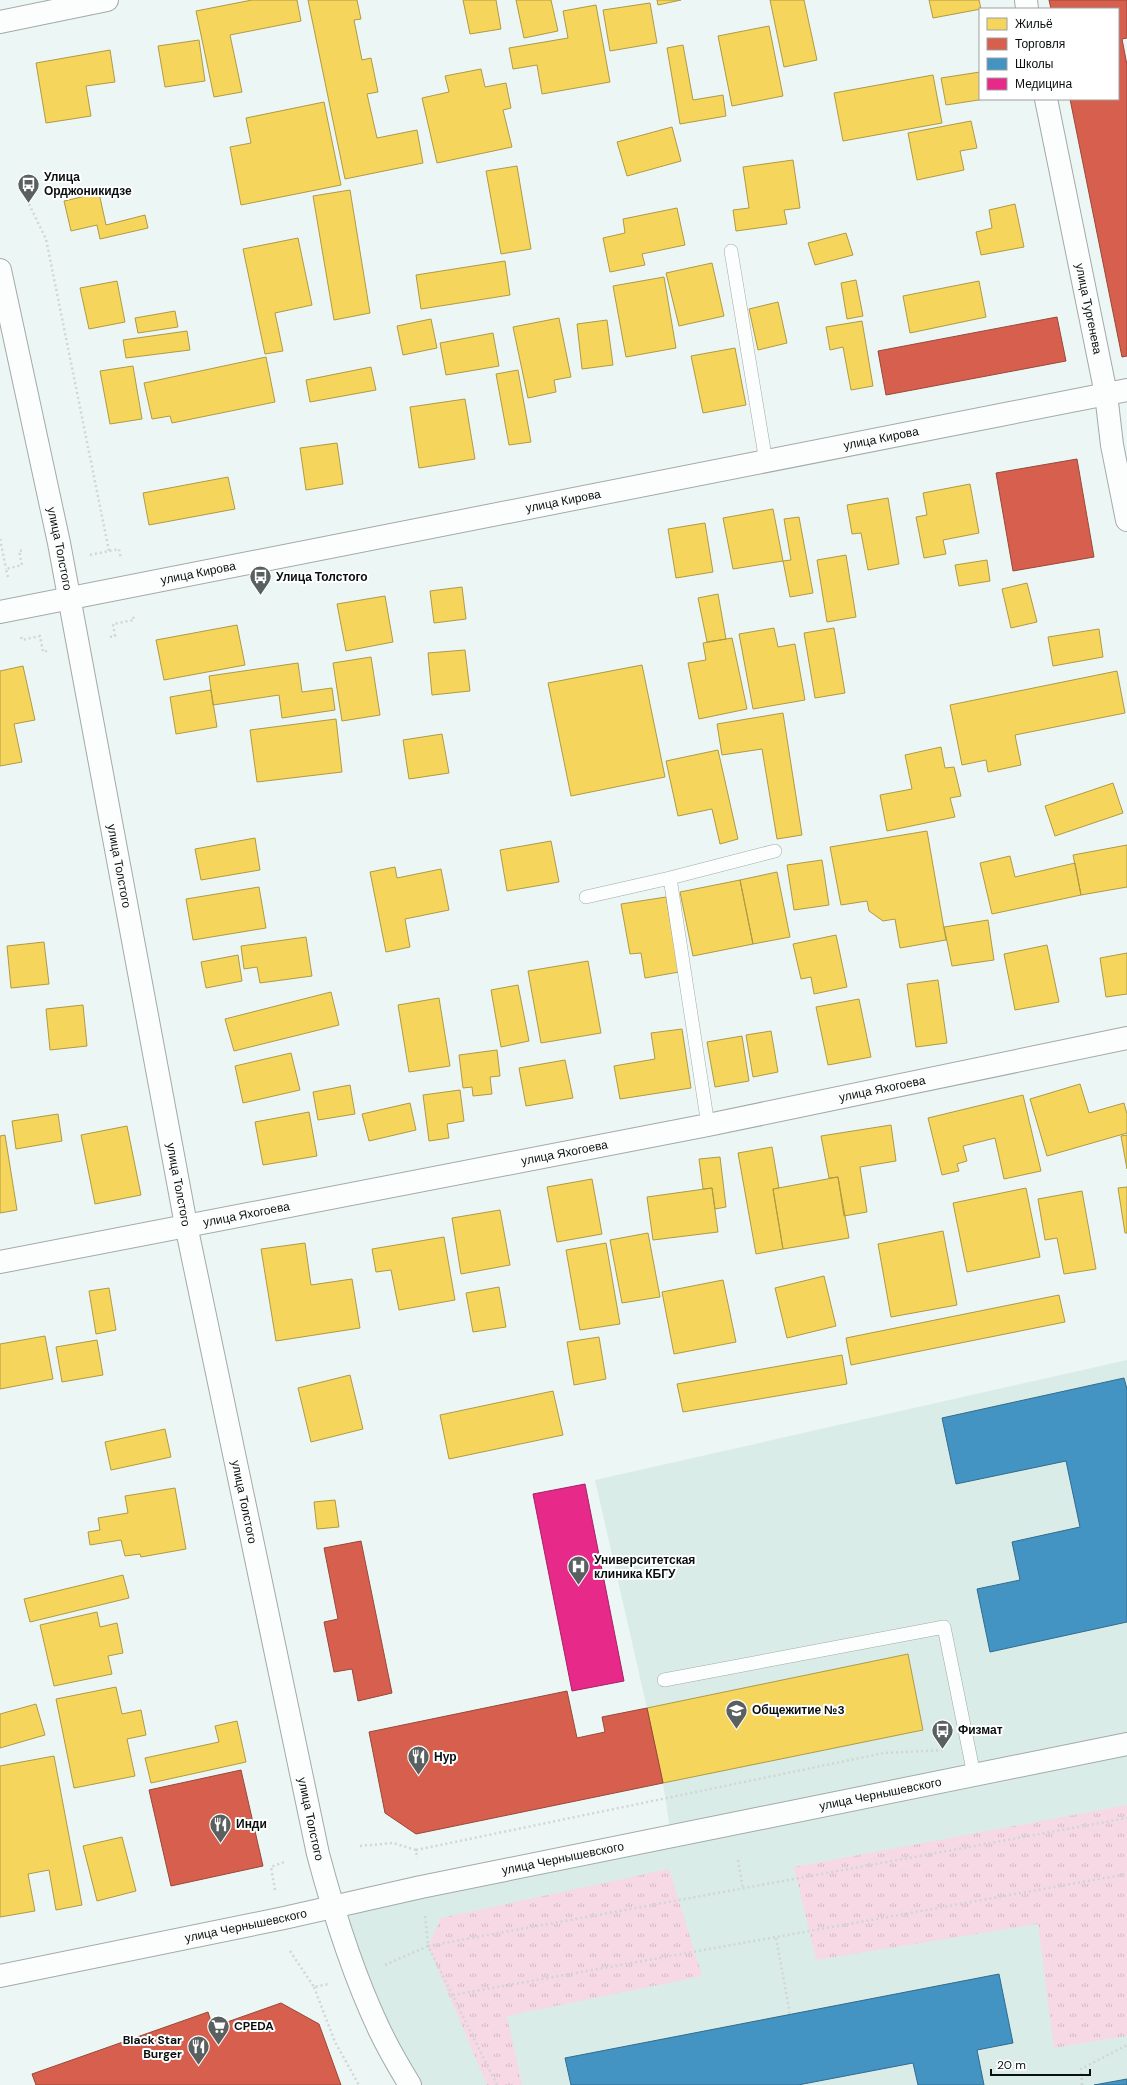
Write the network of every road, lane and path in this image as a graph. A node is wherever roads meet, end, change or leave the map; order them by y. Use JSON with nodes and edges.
{"nodes":[{"id":1,"x":107,"y":0,"type":"edge"},
{"id":2,"x":0,"y":22,"type":"edge"},
{"id":3,"x":1046,"y":100,"type":"edge"},
{"id":4,"x":29,"y":204,"type":"dead end"},
{"id":5,"x":731,"y":251,"type":"dead end"},
{"id":6,"x":0,"y":270,"type":"edge"},
{"id":7,"x":1117,"y":392,"type":"edge"},
{"id":8,"x":766,"y":462,"type":"junction"},
{"id":9,"x":1127,"y":520,"type":"edge"},
{"id":10,"x":0,"y":539,"type":"edge"},
{"id":11,"x":88,"y":549,"type":"dead end"},
{"id":12,"x":25,"y":550,"type":"dead end"},
{"id":13,"x":109,"y":551,"type":"junction"},
{"id":14,"x":121,"y":558,"type":"dead end"},
{"id":15,"x":6,"y":568,"type":"junction"},
{"id":16,"x":8,"y":578,"type":"dead end"},
{"id":17,"x":68,"y":600,"type":"junction"},
{"id":18,"x":0,"y":612,"type":"edge"},
{"id":19,"x":133,"y":614,"type":"dead end"},
{"id":20,"x":20,"y":635,"type":"dead end"},
{"id":21,"x":110,"y":637,"type":"dead end"},
{"id":22,"x":50,"y":650,"type":"dead end"},
{"id":23,"x":775,"y":851,"type":"dead end"},
{"id":24,"x":670,"y":878,"type":"junction"},
{"id":25,"x":586,"y":897,"type":"dead end"},
{"id":26,"x":1127,"y":1038,"type":"edge"},
{"id":27,"x":708,"y":1125,"type":"junction"},
{"id":28,"x":186,"y":1225,"type":"junction"},
{"id":29,"x":0,"y":1262,"type":"edge"},
{"id":30,"x":664,"y":1680,"type":"dead end"},
{"id":31,"x":1127,"y":1744,"type":"edge"},
{"id":32,"x":942,"y":1750,"type":"dead end"},
{"id":33,"x":974,"y":1775,"type":"junction"},
{"id":34,"x":1127,"y":1818,"type":"edge"},
{"id":35,"x":360,"y":1846,"type":"dead end"},
{"id":36,"x":416,"y":1850,"type":"junction"},
{"id":37,"x":417,"y":1858,"type":"dead end"},
{"id":38,"x":738,"y":1860,"type":"dead end"},
{"id":39,"x":284,"y":1862,"type":"dead end"},
{"id":40,"x":1127,"y":1874,"type":"edge"},
{"id":41,"x":743,"y":1888,"type":"junction"},
{"id":42,"x":276,"y":1890,"type":"dead end"},
{"id":43,"x":332,"y":1908,"type":"junction"},
{"id":44,"x":425,"y":1914,"type":"dead end"},
{"id":45,"x":776,"y":1938,"type":"junction"},
{"id":46,"x":428,"y":1946,"type":"junction"},
{"id":47,"x":290,"y":1951,"type":"dead end"},
{"id":48,"x":385,"y":1965,"type":"dead end"},
{"id":49,"x":0,"y":1976,"type":"edge"},
{"id":50,"x":329,"y":1984,"type":"dead end"},
{"id":51,"x":314,"y":1987,"type":"junction"},
{"id":52,"x":453,"y":1995,"type":"junction"},
{"id":53,"x":790,"y":2014,"type":"dead end"},
{"id":54,"x":1127,"y":2045,"type":"edge"},
{"id":55,"x":359,"y":2085,"type":"edge"},
{"id":56,"x":410,"y":2085,"type":"edge"},
{"id":57,"x":497,"y":2085,"type":"edge"},
{"id":58,"x":1082,"y":2085,"type":"edge"}],
"edges":[{"from":1,"to":2,"type":"street"},
{"from":3,"to":7,"type":"street","name":"улица Тургенева"},
{"from":4,"to":13,"type":"path"},
{"from":5,"to":8,"type":"lane"},
{"from":6,"to":17,"type":"street","name":"улица Толстого"},
{"from":7,"to":8,"type":"street","name":"улица Кирова"},
{"from":7,"to":9,"type":"street","name":"улица Тургенева"},
{"from":8,"to":17,"type":"street","name":"улица Кирова"},
{"from":10,"to":15,"type":"path"},
{"from":11,"to":13,"type":"path"},
{"from":12,"to":15,"type":"path"},
{"from":13,"to":14,"type":"path"},
{"from":15,"to":16,"type":"path"},
{"from":17,"to":18,"type":"street","name":"улица Кирова"},
{"from":17,"to":28,"type":"street","name":"улица Толстого"},
{"from":19,"to":21,"type":"path"},
{"from":20,"to":22,"type":"path"},
{"from":23,"to":24,"type":"lane"},
{"from":24,"to":25,"type":"lane"},
{"from":24,"to":27,"type":"lane"},
{"from":26,"to":27,"type":"street","name":"улица Яхогоева"},
{"from":27,"to":28,"type":"street","name":"улица Яхогоева"},
{"from":28,"to":29,"type":"street","name":"улица Яхогоева"},
{"from":28,"to":43,"type":"street","name":"улица Толстого"},
{"from":30,"to":33,"type":"lane"},
{"from":31,"to":33,"type":"street","name":"улица Чернышевского"},
{"from":32,"to":36,"type":"path"},
{"from":33,"to":43,"type":"street","name":"улица Чернышевского"},
{"from":34,"to":41,"type":"path"},
{"from":35,"to":36,"type":"path"},
{"from":36,"to":37,"type":"path"},
{"from":38,"to":41,"type":"path"},
{"from":39,"to":42,"type":"path"},
{"from":40,"to":45,"type":"path"},
{"from":41,"to":46,"type":"path"},
{"from":43,"to":49,"type":"street","name":"улица Чернышевского"},
{"from":43,"to":56,"type":"street","name":"улица Толстого"},
{"from":44,"to":46,"type":"path"},
{"from":45,"to":52,"type":"path"},
{"from":45,"to":53,"type":"path"},
{"from":46,"to":48,"type":"path"},
{"from":46,"to":52,"type":"path"},
{"from":47,"to":51,"type":"path"},
{"from":50,"to":51,"type":"path"},
{"from":51,"to":55,"type":"path"},
{"from":52,"to":57,"type":"path"},
{"from":54,"to":58,"type":"path"}]}
